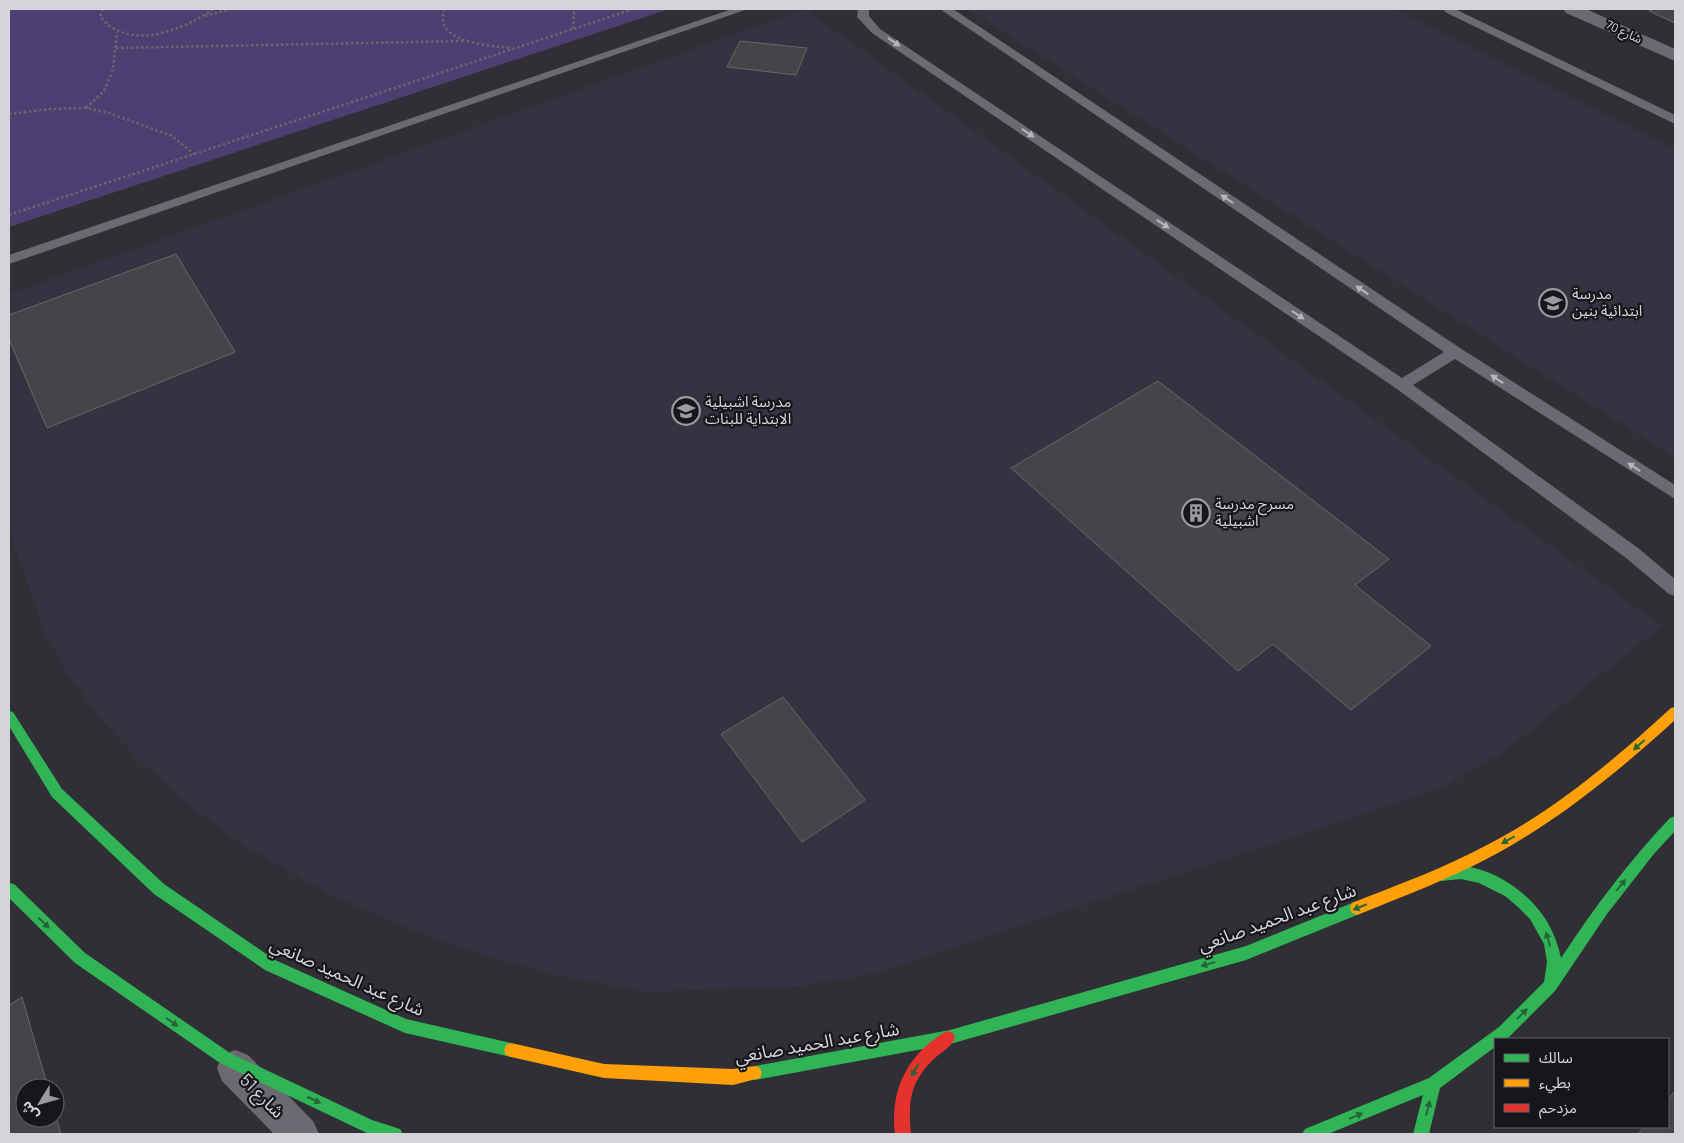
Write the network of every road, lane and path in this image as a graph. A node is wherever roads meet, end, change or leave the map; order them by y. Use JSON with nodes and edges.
{"nodes":[{"id":1,"x":103,"y":9,"type":"edge"},
{"id":2,"x":213,"y":9,"type":"edge"},
{"id":3,"x":231,"y":9,"type":"edge"},
{"id":4,"x":444,"y":9,"type":"edge"},
{"id":5,"x":574,"y":9,"type":"edge"},
{"id":6,"x":634,"y":9,"type":"edge"},
{"id":7,"x":742,"y":9,"type":"edge"},
{"id":8,"x":864,"y":9,"type":"edge"},
{"id":9,"x":946,"y":9,"type":"edge"},
{"id":10,"x":1572,"y":9,"type":"edge"},
{"id":11,"x":1449,"y":10,"type":"dead end"},
{"id":12,"x":205,"y":16,"type":"junction"},
{"id":13,"x":573,"y":29,"type":"junction"},
{"id":14,"x":117,"y":32,"type":"junction"},
{"id":15,"x":464,"y":41,"type":"junction"},
{"id":16,"x":116,"y":48,"type":"junction"},
{"id":17,"x":516,"y":48,"type":"junction"},
{"id":18,"x":1675,"y":56,"type":"edge"},
{"id":19,"x":86,"y":108,"type":"junction"},
{"id":20,"x":9,"y":114,"type":"edge"},
{"id":21,"x":1674,"y":118,"type":"edge"},
{"id":22,"x":194,"y":155,"type":"junction"},
{"id":23,"x":9,"y":215,"type":"edge"},
{"id":24,"x":9,"y":260,"type":"edge"},
{"id":25,"x":1455,"y":352,"type":"junction"},
{"id":26,"x":1402,"y":384,"type":"junction"},
{"id":27,"x":1675,"y":494,"type":"edge"},
{"id":28,"x":1675,"y":589,"type":"edge"},
{"id":29,"x":1675,"y":712,"type":"edge"},
{"id":30,"x":9,"y":716,"type":"edge"},
{"id":31,"x":1675,"y":822,"type":"edge"},
{"id":32,"x":1436,"y":876,"type":"junction"},
{"id":33,"x":9,"y":889,"type":"edge"},
{"id":34,"x":1550,"y":986,"type":"junction"},
{"id":35,"x":950,"y":1037,"type":"junction"},
{"id":36,"x":1496,"y":1038,"type":"edge"},
{"id":37,"x":1494,"y":1039,"type":"edge"},
{"id":38,"x":225,"y":1058,"type":"junction"},
{"id":39,"x":1434,"y":1083,"type":"junction"},
{"id":40,"x":300,"y":1134,"type":"edge"},
{"id":41,"x":395,"y":1134,"type":"edge"},
{"id":42,"x":903,"y":1134,"type":"edge"},
{"id":43,"x":1310,"y":1134,"type":"edge"},
{"id":44,"x":1421,"y":1134,"type":"edge"}],
"edges":[{"from":1,"to":14,"type":"path"},
{"from":2,"to":12,"type":"path"},
{"from":3,"to":12,"type":"path"},
{"from":4,"to":15,"type":"path"},
{"from":5,"to":13,"type":"path"},
{"from":6,"to":13,"type":"path"},
{"from":7,"to":24,"type":"lane"},
{"from":8,"to":26,"type":"lane","one_way":true},
{"from":25,"to":9,"type":"lane","one_way":true},
{"from":10,"to":18,"type":"street","name":"شارع 70"},
{"from":11,"to":21,"type":"lane"},
{"from":12,"to":14,"type":"path"},
{"from":13,"to":17,"type":"path"},
{"from":14,"to":16,"type":"path"},
{"from":15,"to":16,"type":"path"},
{"from":15,"to":17,"type":"path"},
{"from":16,"to":19,"type":"path"},
{"from":17,"to":22,"type":"path"},
{"from":19,"to":20,"type":"path"},
{"from":19,"to":22,"type":"path"},
{"from":22,"to":23,"type":"path"},
{"from":25,"to":26,"type":"lane"},
{"from":27,"to":25,"type":"lane","one_way":true},
{"from":26,"to":28,"type":"lane"},
{"from":29,"to":32,"type":"main road","name":"شارع عبد الحميد صانعي","one_way":true},
{"from":30,"to":35,"type":"main road","name":"شارع عبد الحميد صانعي"},
{"from":34,"to":31,"type":"main road","one_way":true},
{"from":34,"to":32,"type":"main road","one_way":true},
{"from":32,"to":35,"type":"main road","name":"شارع عبد الحميد صانعي","one_way":true},
{"from":33,"to":38,"type":"main road","one_way":true},
{"from":36,"to":34,"type":"main road","one_way":true},
{"from":35,"to":42,"type":"main road","one_way":true},
{"from":39,"to":37,"type":"main road","one_way":true},
{"from":38,"to":40,"type":"street","name":"شارع 51"},
{"from":38,"to":41,"type":"main road","one_way":true},
{"from":43,"to":39,"type":"main road","one_way":true},
{"from":44,"to":39,"type":"main road","one_way":true}]}
